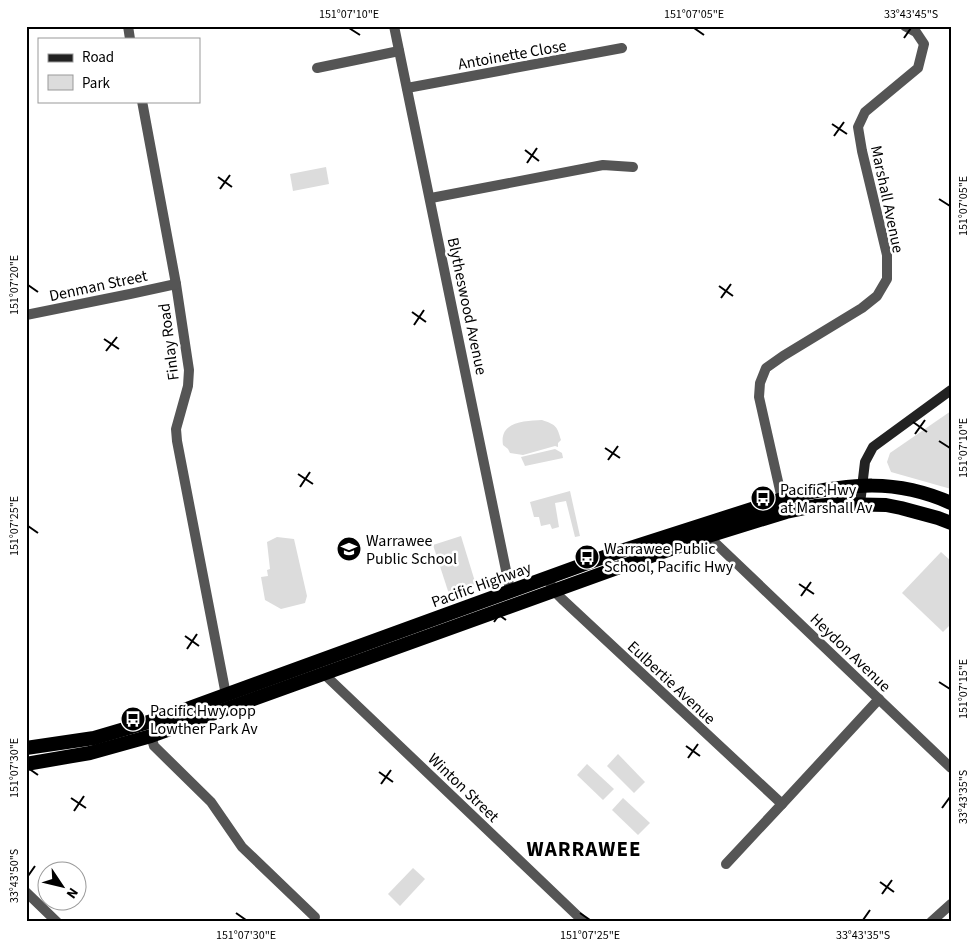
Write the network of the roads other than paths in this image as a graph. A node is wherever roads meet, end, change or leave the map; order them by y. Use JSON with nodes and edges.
{"nodes":[{"id":1,"x":394,"y":26,"type":"edge"},
{"id":2,"x":904,"y":26,"type":"edge"},
{"id":3,"x":622,"y":48,"type":"dead end"},
{"id":4,"x":399,"y":50,"type":"junction"},
{"id":5,"x":317,"y":68,"type":"dead end"},
{"id":6,"x":407,"y":88,"type":"junction"},
{"id":7,"x":142,"y":102,"type":"edge"},
{"id":8,"x":634,"y":167,"type":"dead end"},
{"id":9,"x":431,"y":198,"type":"junction"},
{"id":10,"x":176,"y":284,"type":"junction"},
{"id":11,"x":26,"y":314,"type":"edge"},
{"id":12,"x":951,"y":390,"type":"edge"},
{"id":13,"x":862,"y":484,"type":"junction"},
{"id":14,"x":782,"y":499,"type":"junction"},
{"id":15,"x":951,"y":503,"type":"edge"},
{"id":16,"x":860,"y":504,"type":"junction"},
{"id":17,"x":951,"y":523,"type":"edge"},
{"id":18,"x":708,"y":536,"type":"junction"},
{"id":19,"x":548,"y":578,"type":"junction"},
{"id":20,"x":512,"y":592,"type":"junction"},
{"id":21,"x":554,"y":592,"type":"junction"},
{"id":22,"x":324,"y":674,"type":"junction"},
{"id":23,"x":226,"y":695,"type":"junction"},
{"id":24,"x":879,"y":699,"type":"junction"},
{"id":25,"x":151,"y":736,"type":"junction"},
{"id":26,"x":26,"y":748,"type":"edge"},
{"id":27,"x":26,"y":764,"type":"edge"},
{"id":28,"x":951,"y":768,"type":"edge"},
{"id":29,"x":782,"y":804,"type":"junction"},
{"id":30,"x":726,"y":864,"type":"dead end"},
{"id":31,"x":26,"y":892,"type":"edge"},
{"id":32,"x":951,"y":904,"type":"edge"},
{"id":33,"x":315,"y":917,"type":"dead end"},
{"id":34,"x":57,"y":922,"type":"edge"},
{"id":35,"x":584,"y":922,"type":"edge"},
{"id":36,"x":931,"y":922,"type":"edge"}],
"edges":[{"from":1,"to":4,"type":"street","name":"Blytheswood Avenue"},
{"from":2,"to":14,"type":"street","name":"Marshall Avenue"},
{"from":3,"to":6,"type":"street","name":"Antoinette Close"},
{"from":4,"to":5,"type":"street"},
{"from":4,"to":6,"type":"street","name":"Blytheswood Avenue"},
{"from":6,"to":9,"type":"street","name":"Blytheswood Avenue"},
{"from":7,"to":10,"type":"street","name":"Finlay Road"},
{"from":8,"to":9,"type":"street"},
{"from":9,"to":20,"type":"street","name":"Blytheswood Avenue"},
{"from":10,"to":11,"type":"street","name":"Denman Street"},
{"from":10,"to":23,"type":"street","name":"Finlay Road"},
{"from":12,"to":13,"type":"main road"},
{"from":13,"to":14,"type":"highway","name":"Pacific Highway"},
{"from":13,"to":15,"type":"highway","name":"Pacific Highway"},
{"from":13,"to":16,"type":"main road"},
{"from":14,"to":19,"type":"highway","name":"Pacific Highway"},
{"from":16,"to":17,"type":"highway","name":"Pacific Highway"},
{"from":16,"to":18,"type":"highway","name":"Pacific Highway"},
{"from":18,"to":21,"type":"highway","name":"Pacific Highway"},
{"from":18,"to":24,"type":"street","name":"Heydon Avenue"},
{"from":19,"to":20,"type":"highway","name":"Pacific Highway"},
{"from":19,"to":21,"type":"street","name":"Eulbertie Avenue"},
{"from":20,"to":23,"type":"highway","name":"Pacific Highway"},
{"from":21,"to":22,"type":"highway","name":"Pacific Highway"},
{"from":21,"to":29,"type":"street","name":"Eulbertie Avenue"},
{"from":22,"to":25,"type":"highway","name":"Pacific Highway"},
{"from":22,"to":35,"type":"street","name":"Winton Street"},
{"from":23,"to":26,"type":"highway","name":"Pacific Highway"},
{"from":24,"to":28,"type":"street","name":"Heydon Avenue"},
{"from":24,"to":29,"type":"street"},
{"from":25,"to":27,"type":"highway","name":"Pacific Highway"},
{"from":25,"to":33,"type":"street"},
{"from":29,"to":30,"type":"street"},
{"from":31,"to":34,"type":"street"},
{"from":32,"to":36,"type":"street"}]}
